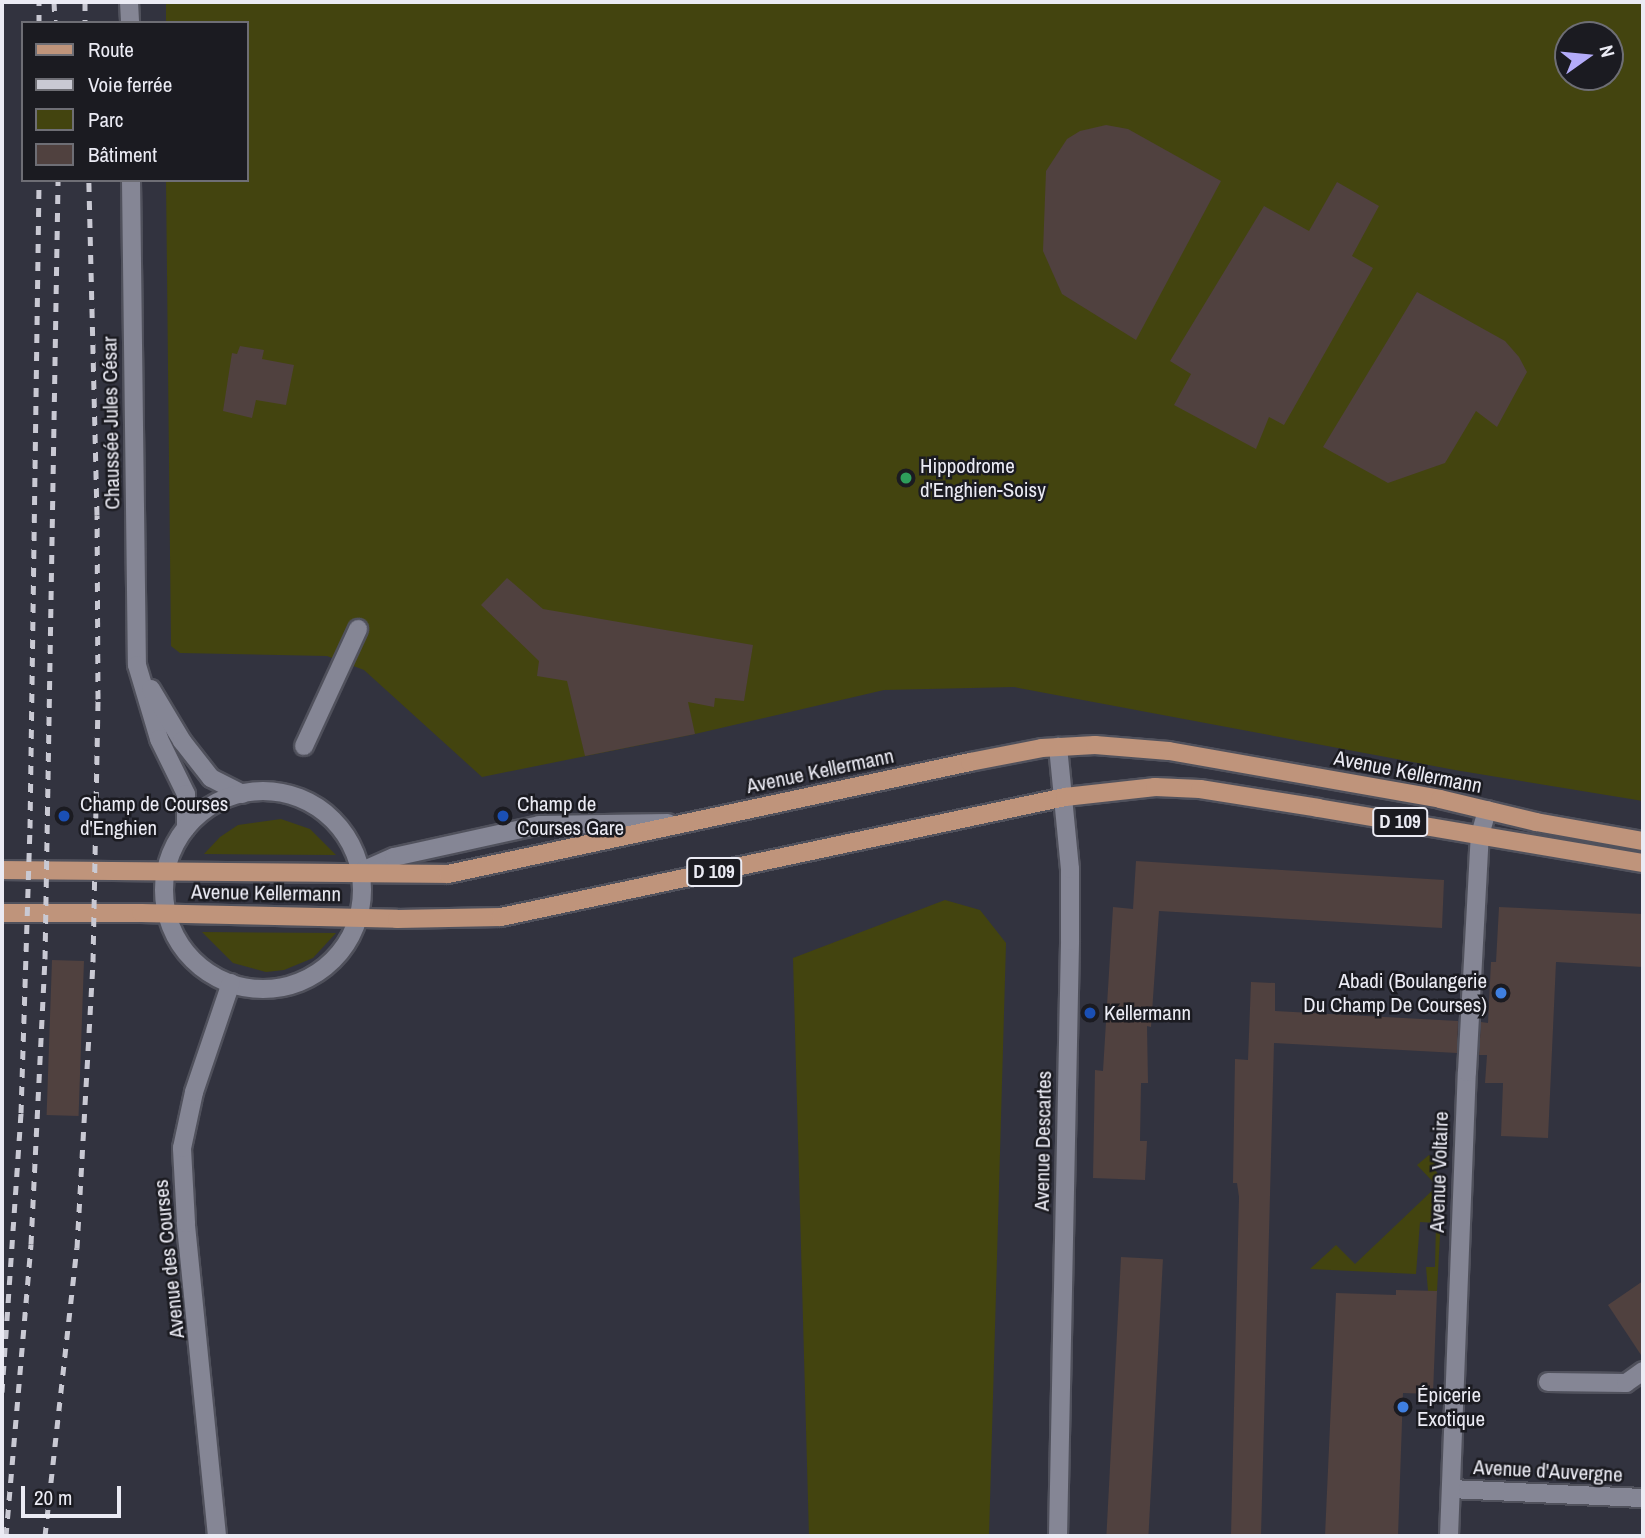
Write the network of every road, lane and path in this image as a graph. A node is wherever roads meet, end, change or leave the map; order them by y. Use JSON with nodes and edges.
{"nodes":[{"id":1,"x":129,"y":2,"type":"edge"},
{"id":2,"x":130,"y":21,"type":"edge"},
{"id":3,"x":131,"y":182,"type":"edge"},
{"id":4,"x":358,"y":629,"type":"dead end"},
{"id":5,"x":137,"y":665,"type":"junction"},
{"id":6,"x":304,"y":746,"type":"dead end"},
{"id":7,"x":1058,"y":747,"type":"junction"},
{"id":8,"x":242,"y":794,"type":"junction"},
{"id":9,"x":1065,"y":797,"type":"junction"},
{"id":10,"x":1487,"y":810,"type":"junction"},
{"id":11,"x":684,"y":823,"type":"junction"},
{"id":12,"x":186,"y":828,"type":"junction"},
{"id":13,"x":1480,"y":835,"type":"junction"},
{"id":14,"x":1643,"y":841,"type":"edge"},
{"id":15,"x":1643,"y":863,"type":"edge"},
{"id":16,"x":2,"y":870,"type":"edge"},
{"id":17,"x":164,"y":872,"type":"junction"},
{"id":18,"x":360,"y":872,"type":"junction"},
{"id":19,"x":2,"y":913,"type":"edge"},
{"id":20,"x":168,"y":915,"type":"junction"},
{"id":21,"x":360,"y":918,"type":"junction"},
{"id":22,"x":231,"y":983,"type":"junction"},
{"id":23,"x":1643,"y":1371,"type":"edge"},
{"id":24,"x":1548,"y":1382,"type":"dead end"},
{"id":25,"x":1451,"y":1489,"type":"junction"},
{"id":26,"x":1643,"y":1498,"type":"edge"},
{"id":27,"x":216,"y":1536,"type":"edge"},
{"id":28,"x":1058,"y":1536,"type":"edge"},
{"id":29,"x":1449,"y":1536,"type":"edge"}],
"edges":[{"from":1,"to":2,"type":"street"},
{"from":3,"to":5,"type":"street","name":"Chaussée Jules César"},
{"from":4,"to":6,"type":"street"},
{"from":5,"to":8,"type":"street","name":"Chaussée Jules César"},
{"from":5,"to":12,"type":"street","name":"Chaussée Jules César"},
{"from":7,"to":9,"type":"street","name":"Avenue Descartes"},
{"from":7,"to":10,"type":"main road","name":"Avenue Kellermann","number":"D 109"},
{"from":7,"to":11,"type":"main road","name":"Avenue Kellermann","number":"D 109"},
{"from":8,"to":12,"type":"street"},
{"from":8,"to":18,"type":"street"},
{"from":9,"to":13,"type":"main road","name":"Avenue Kellermann","number":"D 109"},
{"from":9,"to":21,"type":"main road","name":"Avenue Kellermann","number":"D 109"},
{"from":9,"to":28,"type":"street","name":"Avenue Descartes"},
{"from":10,"to":13,"type":"street","name":"Avenue Voltaire"},
{"from":10,"to":14,"type":"main road","name":"Avenue Kellermann","number":"D 109"},
{"from":11,"to":18,"type":"main road","name":"Avenue Kellermann","number":"D 109"},
{"from":11,"to":18,"type":"street"},
{"from":12,"to":17,"type":"street"},
{"from":13,"to":15,"type":"main road","name":"Avenue Kellermann","number":"D 109"},
{"from":13,"to":25,"type":"street","name":"Avenue Voltaire"},
{"from":16,"to":17,"type":"main road","name":"Avenue Kellermann","number":"D 109"},
{"from":17,"to":18,"type":"main road","name":"Avenue Kellermann","number":"D 109"},
{"from":17,"to":20,"type":"street"},
{"from":18,"to":21,"type":"street"},
{"from":19,"to":20,"type":"main road","name":"Avenue Kellermann","number":"D 109"},
{"from":20,"to":21,"type":"main road","name":"Avenue Kellermann","number":"D 109"},
{"from":20,"to":22,"type":"street"},
{"from":21,"to":22,"type":"street"},
{"from":22,"to":27,"type":"street","name":"Avenue des Courses"},
{"from":23,"to":24,"type":"street"},
{"from":25,"to":26,"type":"street","name":"Avenue d'Auvergne"},
{"from":25,"to":29,"type":"street","name":"Avenue Voltaire"}]}
